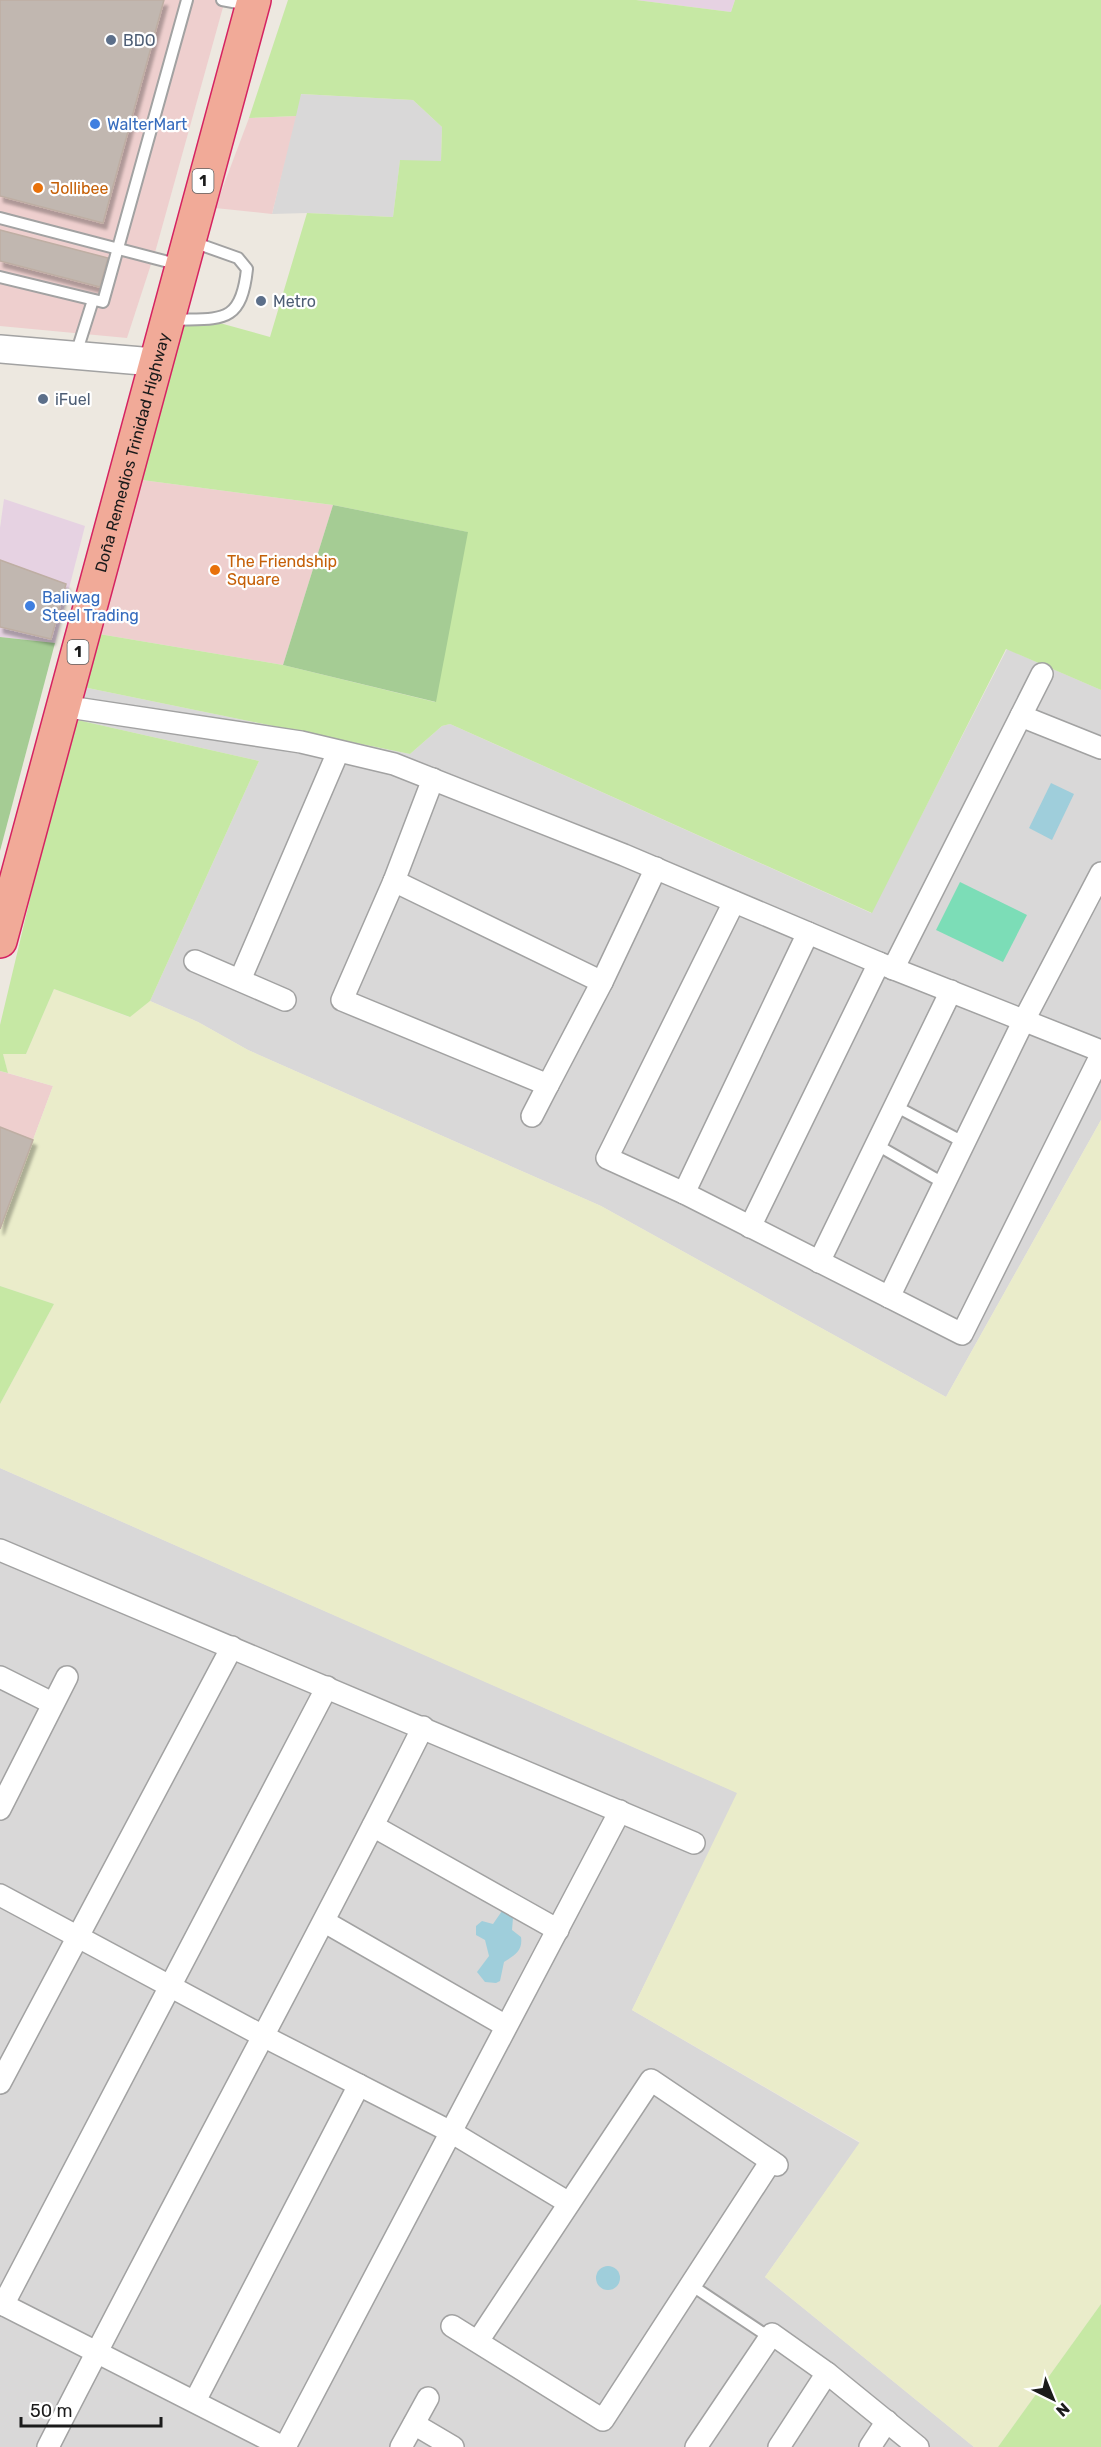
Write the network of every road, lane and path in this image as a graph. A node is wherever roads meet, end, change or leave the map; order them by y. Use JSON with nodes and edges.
{"nodes":[{"id":1,"x":187,"y":0,"type":"edge"},
{"id":2,"x":243,"y":2,"type":"edge"},
{"id":3,"x":0,"y":218,"type":"edge"},
{"id":4,"x":118,"y":250,"type":"junction"},
{"id":5,"x":184,"y":253,"type":"junction"},
{"id":6,"x":0,"y":277,"type":"edge"},
{"id":7,"x":93,"y":300,"type":"junction"},
{"id":8,"x":166,"y":320,"type":"junction"},
{"id":9,"x":0,"y":349,"type":"edge"},
{"id":10,"x":76,"y":356,"type":"junction"},
{"id":11,"x":154,"y":362,"type":"junction"},
{"id":12,"x":1042,"y":674,"type":"dead end"},
{"id":13,"x":62,"y":706,"type":"junction"},
{"id":14,"x":1021,"y":716,"type":"junction"},
{"id":15,"x":1101,"y":748,"type":"edge"},
{"id":16,"x":338,"y":752,"type":"junction"},
{"id":17,"x":433,"y":779,"type":"junction"},
{"id":18,"x":656,"y":868,"type":"junction"},
{"id":19,"x":1101,"y":873,"type":"edge"},
{"id":20,"x":394,"y":881,"type":"junction"},
{"id":21,"x":734,"y":902,"type":"junction"},
{"id":22,"x":808,"y":933,"type":"junction"},
{"id":23,"x":0,"y":941,"type":"edge"},
{"id":24,"x":195,"y":961,"type":"dead end"},
{"id":25,"x":886,"y":966,"type":"junction"},
{"id":26,"x":240,"y":980,"type":"junction"},
{"id":27,"x":602,"y":982,"type":"junction"},
{"id":28,"x":951,"y":991,"type":"junction"},
{"id":29,"x":285,"y":1000,"type":"dead end"},
{"id":30,"x":1023,"y":1022,"type":"junction"},
{"id":31,"x":1101,"y":1053,"type":"edge"},
{"id":32,"x":548,"y":1084,"type":"junction"},
{"id":33,"x":897,"y":1107,"type":"junction"},
{"id":34,"x":532,"y":1116,"type":"dead end"},
{"id":35,"x":965,"y":1143,"type":"junction"},
{"id":36,"x":877,"y":1145,"type":"junction"},
{"id":37,"x":945,"y":1184,"type":"junction"},
{"id":38,"x":684,"y":1193,"type":"junction"},
{"id":39,"x":750,"y":1227,"type":"junction"},
{"id":40,"x":819,"y":1262,"type":"junction"},
{"id":41,"x":889,"y":1297,"type":"junction"},
{"id":42,"x":0,"y":1550,"type":"edge"},
{"id":43,"x":232,"y":1647,"type":"junction"},
{"id":44,"x":0,"y":1677,"type":"edge"},
{"id":45,"x":67,"y":1677,"type":"dead end"},
{"id":46,"x":327,"y":1687,"type":"junction"},
{"id":47,"x":52,"y":1703,"type":"junction"},
{"id":48,"x":423,"y":1727,"type":"junction"},
{"id":49,"x":3,"y":1798,"type":"edge"},
{"id":50,"x":620,"y":1811,"type":"junction"},
{"id":51,"x":373,"y":1826,"type":"junction"},
{"id":52,"x":694,"y":1843,"type":"dead end"},
{"id":53,"x":0,"y":1895,"type":"edge"},
{"id":54,"x":325,"y":1922,"type":"junction"},
{"id":55,"x":558,"y":1930,"type":"junction"},
{"id":56,"x":77,"y":1935,"type":"junction"},
{"id":57,"x":169,"y":1985,"type":"junction"},
{"id":58,"x":506,"y":2026,"type":"junction"},
{"id":59,"x":261,"y":2035,"type":"junction"},
{"id":60,"x":0,"y":2083,"type":"edge"},
{"id":61,"x":359,"y":2085,"type":"junction"},
{"id":62,"x":451,"y":2132,"type":"junction"},
{"id":63,"x":568,"y":2203,"type":"junction"},
{"id":64,"x":691,"y":2285,"type":"junction"},
{"id":65,"x":2,"y":2304,"type":"edge"},
{"id":66,"x":452,"y":2326,"type":"dead end"},
{"id":67,"x":770,"y":2337,"type":"junction"},
{"id":68,"x":478,"y":2342,"type":"junction"},
{"id":69,"x":96,"y":2352,"type":"junction"},
{"id":70,"x":826,"y":2373,"type":"junction"},
{"id":71,"x":429,"y":2398,"type":"dead end"},
{"id":72,"x":195,"y":2401,"type":"junction"},
{"id":73,"x":887,"y":2421,"type":"junction"},
{"id":74,"x":414,"y":2424,"type":"junction"},
{"id":75,"x":48,"y":2447,"type":"edge"},
{"id":76,"x":284,"y":2447,"type":"edge"},
{"id":77,"x":400,"y":2447,"type":"edge"},
{"id":78,"x":453,"y":2447,"type":"edge"},
{"id":79,"x":696,"y":2447,"type":"edge"},
{"id":80,"x":779,"y":2447,"type":"edge"},
{"id":81,"x":870,"y":2447,"type":"edge"},
{"id":82,"x":918,"y":2447,"type":"edge"}],
"edges":[{"from":1,"to":4,"type":"lane"},
{"from":2,"to":5,"type":"highway","name":"Doña Remedios Trinidad Highway","number":"1"},
{"from":3,"to":4,"type":"lane"},
{"from":4,"to":5,"type":"lane"},
{"from":4,"to":7,"type":"lane"},
{"from":5,"to":8,"type":"highway","name":"Doña Remedios Trinidad Highway","number":"1"},
{"from":5,"to":8,"type":"lane"},
{"from":6,"to":7,"type":"lane"},
{"from":7,"to":10,"type":"lane"},
{"from":8,"to":11,"type":"highway","name":"Doña Remedios Trinidad Highway","number":"1"},
{"from":9,"to":10,"type":"street"},
{"from":10,"to":11,"type":"street"},
{"from":11,"to":13,"type":"highway","name":"Doña Remedios Trinidad Highway","number":"1"},
{"from":12,"to":14,"type":"street"},
{"from":13,"to":16,"type":"street"},
{"from":13,"to":23,"type":"highway","name":"Doña Remedios Trinidad Highway","number":"1"},
{"from":14,"to":15,"type":"street"},
{"from":14,"to":25,"type":"street"},
{"from":16,"to":17,"type":"street"},
{"from":16,"to":26,"type":"street"},
{"from":17,"to":18,"type":"street"},
{"from":17,"to":20,"type":"street"},
{"from":18,"to":21,"type":"street"},
{"from":18,"to":27,"type":"street"},
{"from":19,"to":30,"type":"street"},
{"from":20,"to":27,"type":"street"},
{"from":20,"to":32,"type":"street"},
{"from":21,"to":22,"type":"street"},
{"from":21,"to":38,"type":"street"},
{"from":22,"to":25,"type":"street"},
{"from":22,"to":38,"type":"street"},
{"from":24,"to":26,"type":"street"},
{"from":25,"to":28,"type":"street"},
{"from":25,"to":39,"type":"street"},
{"from":26,"to":29,"type":"street"},
{"from":27,"to":32,"type":"street"},
{"from":28,"to":30,"type":"street"},
{"from":28,"to":33,"type":"street"},
{"from":30,"to":31,"type":"street"},
{"from":30,"to":35,"type":"street"},
{"from":31,"to":41,"type":"street"},
{"from":32,"to":34,"type":"street"},
{"from":33,"to":35,"type":"lane"},
{"from":33,"to":36,"type":"street"},
{"from":35,"to":37,"type":"street"},
{"from":36,"to":37,"type":"lane"},
{"from":36,"to":40,"type":"street"},
{"from":37,"to":41,"type":"street"},
{"from":38,"to":39,"type":"street"},
{"from":39,"to":40,"type":"street"},
{"from":40,"to":41,"type":"street"},
{"from":42,"to":43,"type":"street"},
{"from":43,"to":46,"type":"street"},
{"from":43,"to":56,"type":"street"},
{"from":44,"to":47,"type":"street"},
{"from":45,"to":47,"type":"street"},
{"from":46,"to":48,"type":"street"},
{"from":46,"to":57,"type":"street"},
{"from":47,"to":49,"type":"street"},
{"from":48,"to":50,"type":"street"},
{"from":48,"to":51,"type":"street"},
{"from":50,"to":52,"type":"street"},
{"from":50,"to":55,"type":"street"},
{"from":51,"to":54,"type":"street"},
{"from":51,"to":55,"type":"street"},
{"from":53,"to":56,"type":"street"},
{"from":54,"to":58,"type":"street"},
{"from":54,"to":59,"type":"street"},
{"from":55,"to":58,"type":"street"},
{"from":56,"to":57,"type":"street"},
{"from":56,"to":60,"type":"street"},
{"from":57,"to":59,"type":"street"},
{"from":57,"to":65,"type":"street"},
{"from":58,"to":62,"type":"street"},
{"from":59,"to":61,"type":"street"},
{"from":59,"to":69,"type":"street"},
{"from":61,"to":62,"type":"street"},
{"from":61,"to":72,"type":"street"},
{"from":62,"to":63,"type":"street"},
{"from":62,"to":76,"type":"street"},
{"from":63,"to":64,"type":"street"},
{"from":63,"to":68,"type":"street"},
{"from":64,"to":67,"type":"lane"},
{"from":64,"to":68,"type":"street"},
{"from":65,"to":69,"type":"street"},
{"from":66,"to":68,"type":"street"},
{"from":67,"to":70,"type":"street"},
{"from":67,"to":79,"type":"street"},
{"from":69,"to":72,"type":"street"},
{"from":69,"to":75,"type":"street"},
{"from":70,"to":73,"type":"street"},
{"from":70,"to":80,"type":"street"},
{"from":71,"to":74,"type":"street"},
{"from":72,"to":76,"type":"street"},
{"from":73,"to":81,"type":"street"},
{"from":73,"to":82,"type":"street"},
{"from":74,"to":77,"type":"street"},
{"from":74,"to":78,"type":"street"}]}
